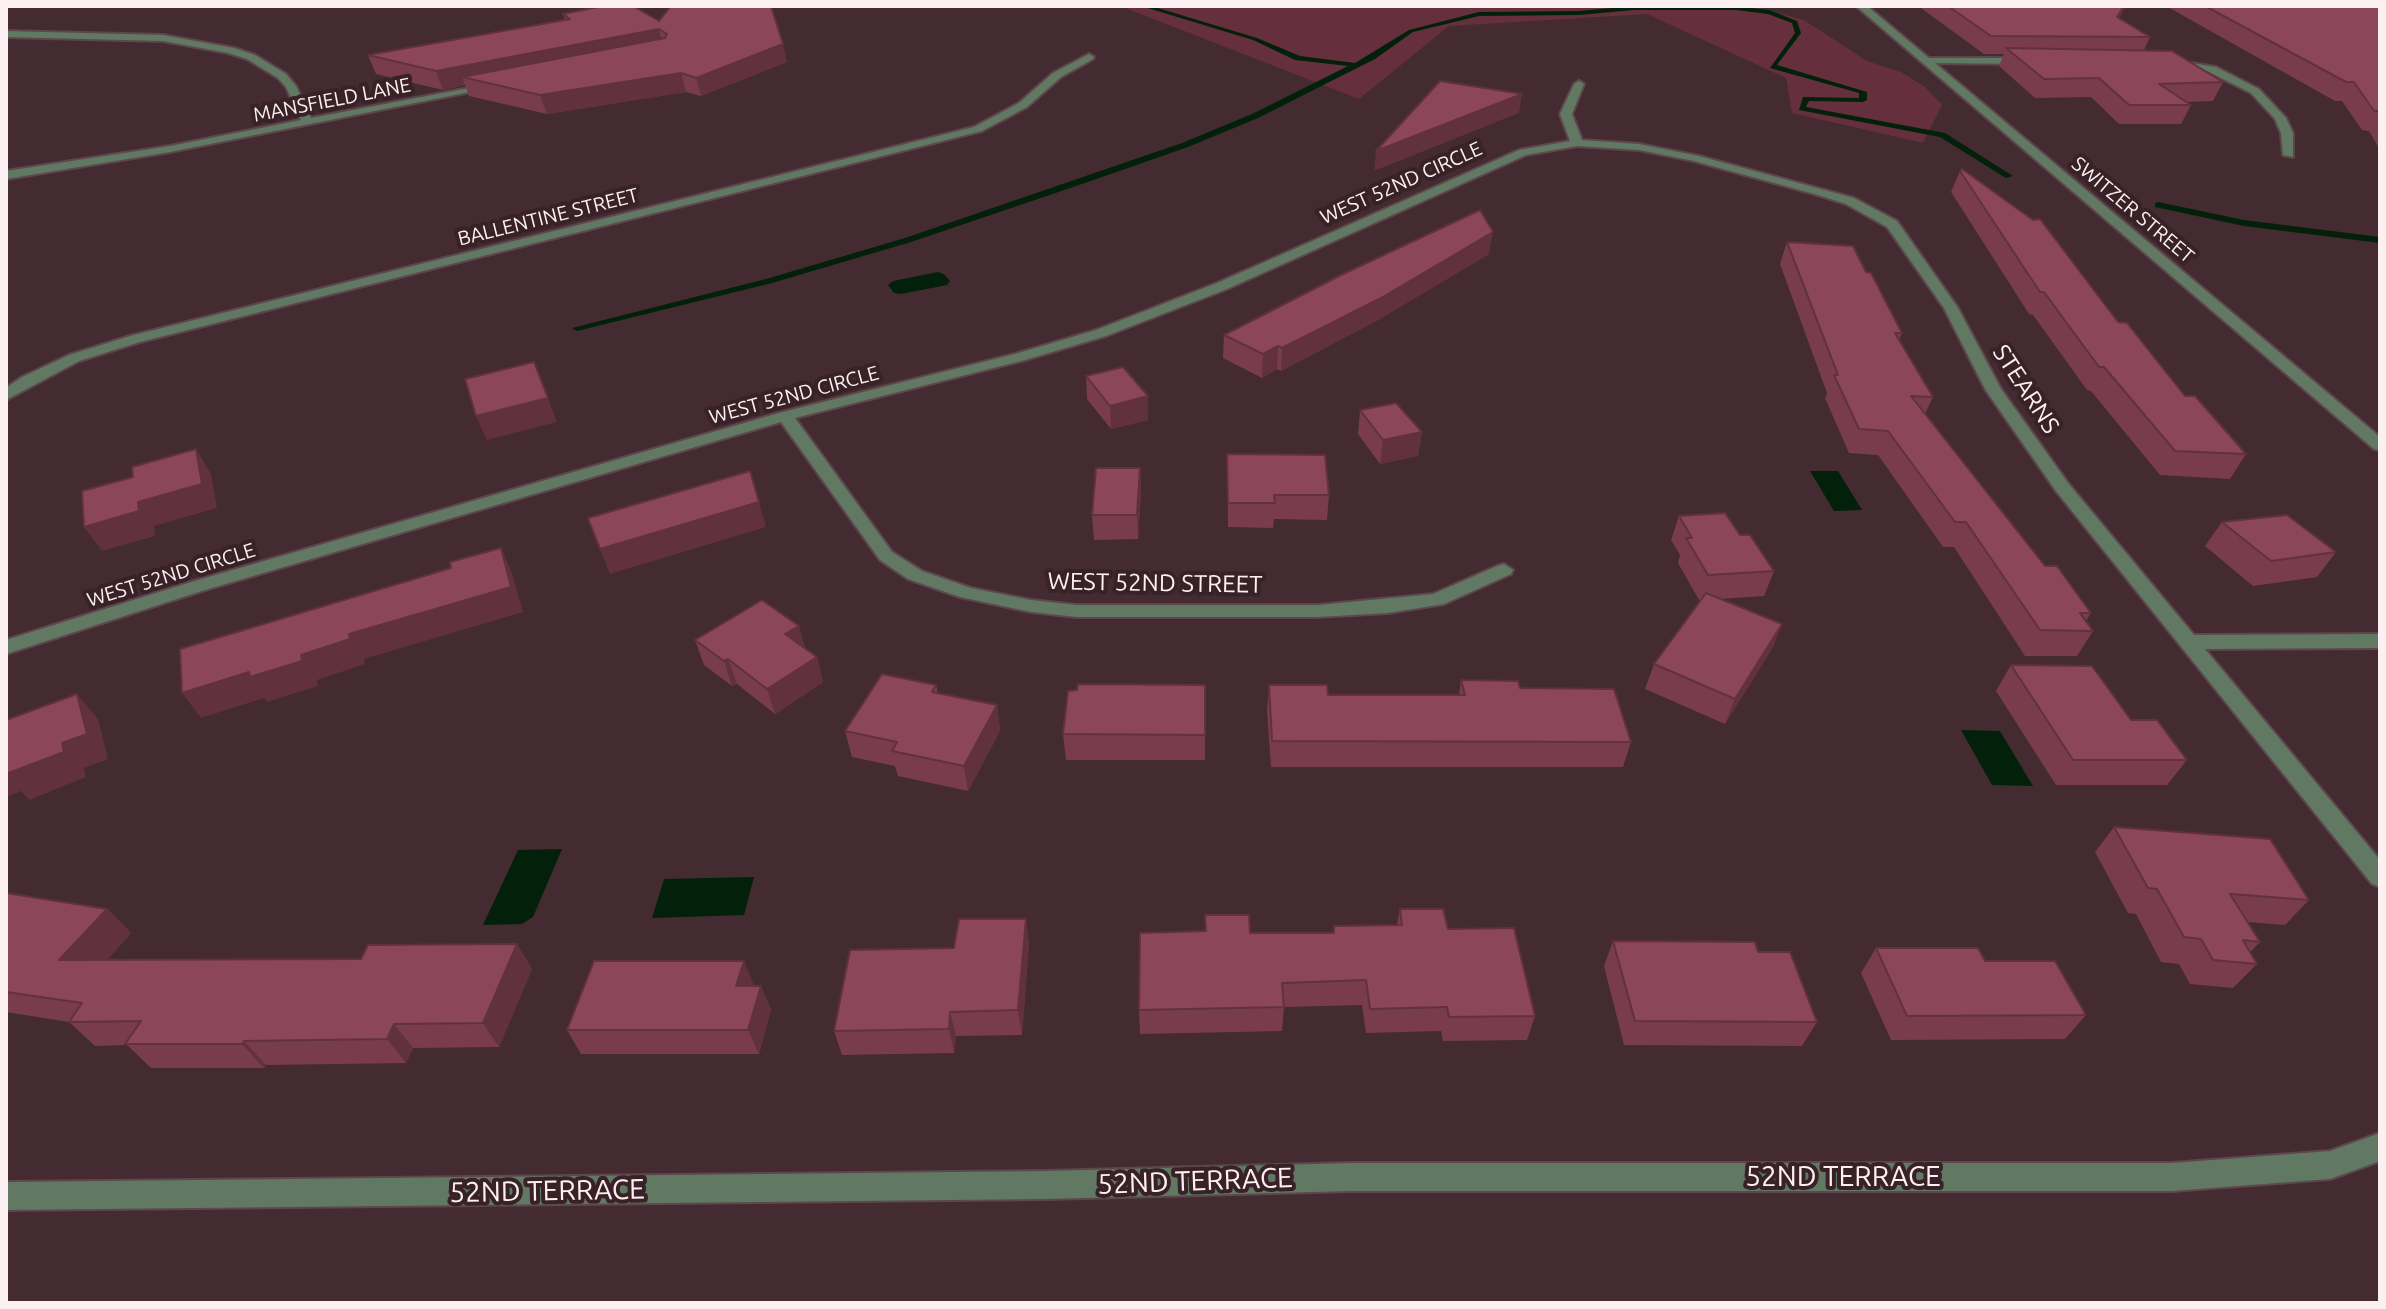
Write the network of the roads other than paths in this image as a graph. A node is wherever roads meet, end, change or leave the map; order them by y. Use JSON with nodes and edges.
{"nodes":[{"id":1,"x":1861,"y":6,"type":"edge"},
{"id":2,"x":6,"y":34,"type":"edge"},
{"id":3,"x":1089,"y":57,"type":"dead end"},
{"id":4,"x":1924,"y":60,"type":"junction"},
{"id":5,"x":2040,"y":61,"type":"edge"},
{"id":6,"x":2158,"y":62,"type":"edge"},
{"id":7,"x":1579,"y":84,"type":"dead end"},
{"id":8,"x":505,"y":85,"type":"edge"},
{"id":9,"x":307,"y":122,"type":"junction"},
{"id":10,"x":1577,"y":143,"type":"junction"},
{"id":11,"x":2289,"y":155,"type":"dead end"},
{"id":12,"x":6,"y":175,"type":"edge"},
{"id":13,"x":6,"y":395,"type":"edge"},
{"id":14,"x":785,"y":416,"type":"junction"},
{"id":15,"x":2380,"y":445,"type":"edge"},
{"id":16,"x":1504,"y":570,"type":"dead end"},
{"id":17,"x":2380,"y":641,"type":"edge"},
{"id":18,"x":2189,"y":642,"type":"junction"},
{"id":19,"x":6,"y":647,"type":"edge"},
{"id":20,"x":2380,"y":877,"type":"edge"},
{"id":21,"x":2380,"y":1147,"type":"edge"},
{"id":22,"x":6,"y":1196,"type":"edge"}],
"edges":[{"from":1,"to":4,"type":"street","name":"SWITZER STREET"},
{"from":2,"to":9,"type":"street"},
{"from":3,"to":13,"type":"street","name":"BALLENTINE STREET"},
{"from":4,"to":5,"type":"street"},
{"from":4,"to":15,"type":"street","name":"SWITZER STREET"},
{"from":6,"to":11,"type":"street"},
{"from":7,"to":10,"type":"street"},
{"from":8,"to":9,"type":"street","name":"MANSFIELD LANE"},
{"from":9,"to":12,"type":"street","name":"MANSFIELD LANE"},
{"from":10,"to":14,"type":"street","name":"WEST 52ND CIRCLE"},
{"from":10,"to":18,"type":"street","name":"STEARNS"},
{"from":14,"to":16,"type":"street","name":"WEST 52ND STREET"},
{"from":14,"to":19,"type":"street","name":"WEST 52ND CIRCLE"},
{"from":17,"to":18,"type":"street"},
{"from":18,"to":20,"type":"street","name":"STEARNS"},
{"from":21,"to":22,"type":"street","name":"52ND TERRACE"}]}
